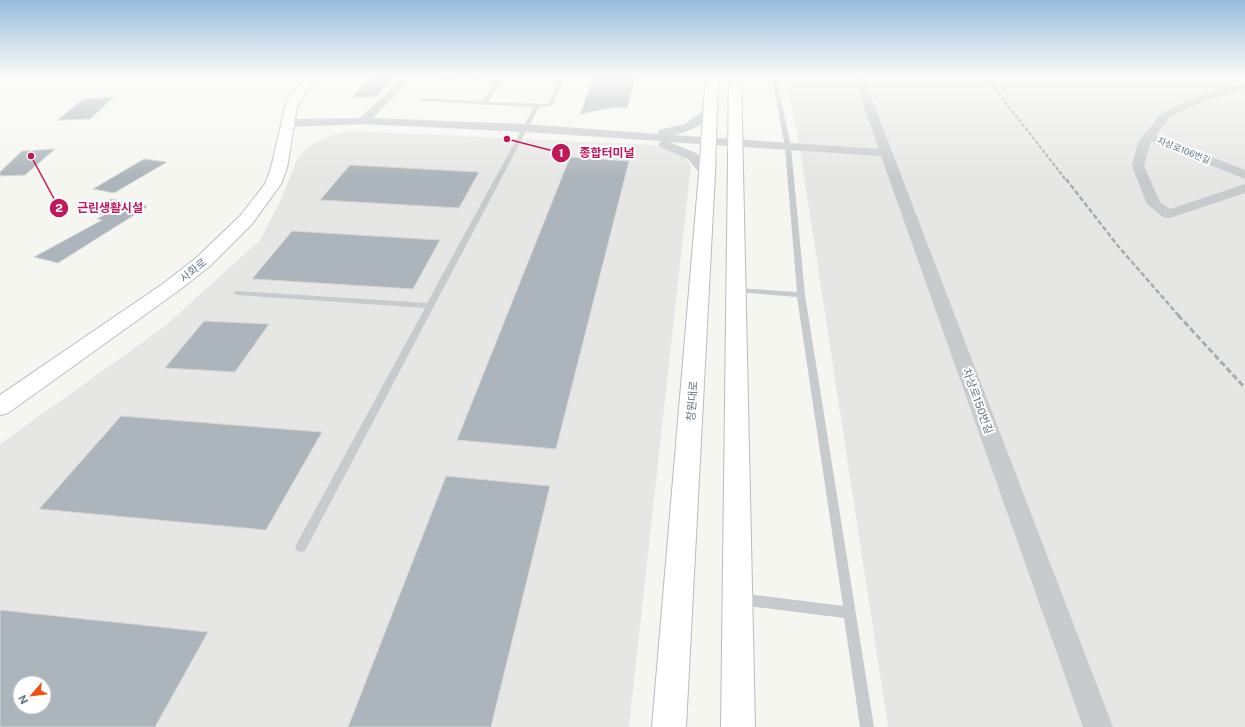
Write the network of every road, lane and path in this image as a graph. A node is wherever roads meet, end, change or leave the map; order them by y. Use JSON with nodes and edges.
{"nodes":[{"id":1,"x":290,"y":110,"type":"edge"},
{"id":2,"x":374,"y":110,"type":"edge"},
{"id":3,"x":535,"y":110,"type":"edge"},
{"id":4,"x":711,"y":110,"type":"joint"},
{"id":5,"x":735,"y":110,"type":"edge"},
{"id":6,"x":781,"y":110,"type":"edge"},
{"id":7,"x":871,"y":110,"type":"edge"},
{"id":8,"x":1177,"y":110,"type":"edge"},
{"id":9,"x":363,"y":120,"type":"junction"},
{"id":10,"x":288,"y":123,"type":"junction"},
{"id":11,"x":525,"y":128,"type":"junction"},
{"id":12,"x":1149,"y":136,"type":"junction"},
{"id":13,"x":638,"y":137,"type":"junction"},
{"id":14,"x":709,"y":142,"type":"junction"},
{"id":15,"x":735,"y":144,"type":"junction"},
{"id":16,"x":788,"y":147,"type":"junction"},
{"id":17,"x":887,"y":153,"type":"junction"},
{"id":18,"x":707,"y":173,"type":"junction"},
{"id":19,"x":1245,"y":175,"type":"edge"},
{"id":20,"x":1245,"y":188,"type":"edge"},
{"id":21,"x":736,"y":290,"type":"junction"},
{"id":22,"x":236,"y":293,"type":"dead end"},
{"id":23,"x":801,"y":295,"type":"junction"},
{"id":24,"x":430,"y":306,"type":"junction"},
{"id":25,"x":0,"y":407,"type":"edge"},
{"id":26,"x":301,"y":547,"type":"dead end"},
{"id":27,"x":737,"y":598,"type":"junction"},
{"id":28,"x":850,"y":613,"type":"junction"},
{"id":29,"x":669,"y":727,"type":"edge"},
{"id":30,"x":738,"y":727,"type":"edge"},
{"id":31,"x":867,"y":727,"type":"edge"},
{"id":32,"x":1098,"y":727,"type":"edge"}],
"edges":[{"from":1,"to":10,"type":"main road","name":"사화로"},
{"from":2,"to":9,"type":"street"},
{"from":3,"to":11,"type":"lane"},
{"from":4,"to":13,"type":"street"},
{"from":4,"to":14,"type":"main road","name":"창원대로"},
{"from":5,"to":15,"type":"main road"},
{"from":6,"to":16,"type":"lane"},
{"from":7,"to":17,"type":"street","name":"차상로150번길"},
{"from":8,"to":12,"type":"street"},
{"from":9,"to":10,"type":"street"},
{"from":9,"to":11,"type":"street"},
{"from":10,"to":25,"type":"main road","name":"사화로"},
{"from":11,"to":13,"type":"street"},
{"from":11,"to":24,"type":"lane"},
{"from":12,"to":19,"type":"street","name":"차상로106번길"},
{"from":12,"to":20,"type":"street","name":"차상로106번길"},
{"from":13,"to":14,"type":"street"},
{"from":13,"to":18,"type":"street"},
{"from":14,"to":15,"type":"street"},
{"from":14,"to":18,"type":"main road","name":"창원대로"},
{"from":15,"to":16,"type":"street"},
{"from":15,"to":21,"type":"main road"},
{"from":16,"to":17,"type":"street"},
{"from":16,"to":23,"type":"lane"},
{"from":17,"to":32,"type":"street","name":"차상로150번길"},
{"from":18,"to":29,"type":"main road","name":"창원대로"},
{"from":21,"to":23,"type":"lane"},
{"from":21,"to":27,"type":"main road"},
{"from":22,"to":24,"type":"lane"},
{"from":23,"to":28,"type":"lane"},
{"from":24,"to":26,"type":"lane"},
{"from":27,"to":28,"type":"lane"},
{"from":27,"to":30,"type":"main road"},
{"from":28,"to":31,"type":"lane"}]}
